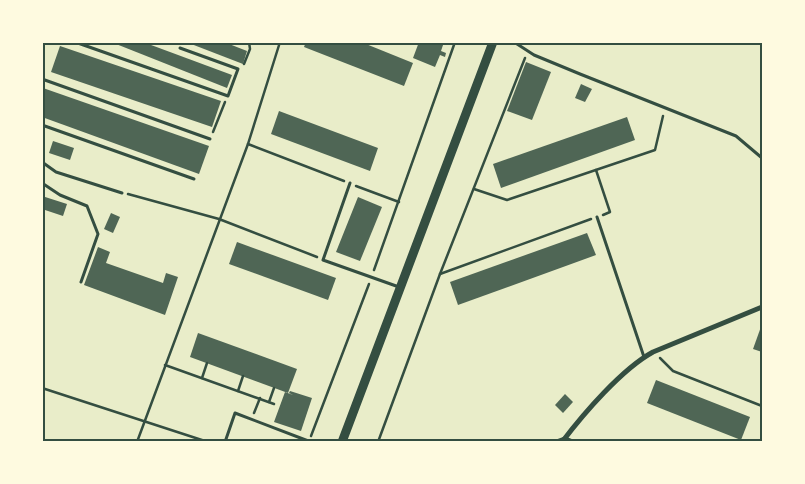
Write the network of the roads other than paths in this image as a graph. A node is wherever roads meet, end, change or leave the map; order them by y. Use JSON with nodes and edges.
{"nodes":[{"id":1,"x":75,"y":42,"type":"edge"},
{"id":2,"x":493,"y":42,"type":"edge"},
{"id":3,"x":514,"y":42,"type":"edge"},
{"id":4,"x":180,"y":48,"type":"dead end"},
{"id":5,"x":42,"y":79,"type":"edge"},
{"id":6,"x":42,"y":125,"type":"edge"},
{"id":7,"x":210,"y":139,"type":"road end"},
{"id":8,"x":762,"y":158,"type":"edge"},
{"id":9,"x":42,"y":162,"type":"edge"},
{"id":10,"x":194,"y":179,"type":"dead end"},
{"id":11,"x":42,"y":183,"type":"edge"},
{"id":12,"x":350,"y":183,"type":"road end"},
{"id":13,"x":122,"y":193,"type":"road end"},
{"id":14,"x":597,"y":217,"type":"road end"},
{"id":15,"x":81,"y":282,"type":"dead end"},
{"id":16,"x":400,"y":287,"type":"junction"},
{"id":17,"x":762,"y":307,"type":"edge"},
{"id":18,"x":644,"y":357,"type":"junction"},
{"id":19,"x":564,"y":440,"type":"edge"},
{"id":20,"x":310,"y":441,"type":"edge"},
{"id":21,"x":225,"y":442,"type":"edge"},
{"id":22,"x":342,"y":442,"type":"edge"},
{"id":23,"x":554,"y":442,"type":"edge"},
{"id":24,"x":574,"y":442,"type":"edge"}],
"edges":[{"from":1,"to":4,"type":"lane"},
{"from":2,"to":16,"type":"main road"},
{"from":3,"to":8,"type":"lane"},
{"from":5,"to":7,"type":"lane"},
{"from":6,"to":10,"type":"lane"},
{"from":9,"to":13,"type":"lane"},
{"from":11,"to":15,"type":"lane"},
{"from":12,"to":16,"type":"lane"},
{"from":14,"to":18,"type":"lane"},
{"from":16,"to":22,"type":"main road"},
{"from":17,"to":18,"type":"street"},
{"from":18,"to":19,"type":"street"},
{"from":19,"to":23,"type":"lane"},
{"from":19,"to":24,"type":"lane"},
{"from":20,"to":21,"type":"lane"}]}
